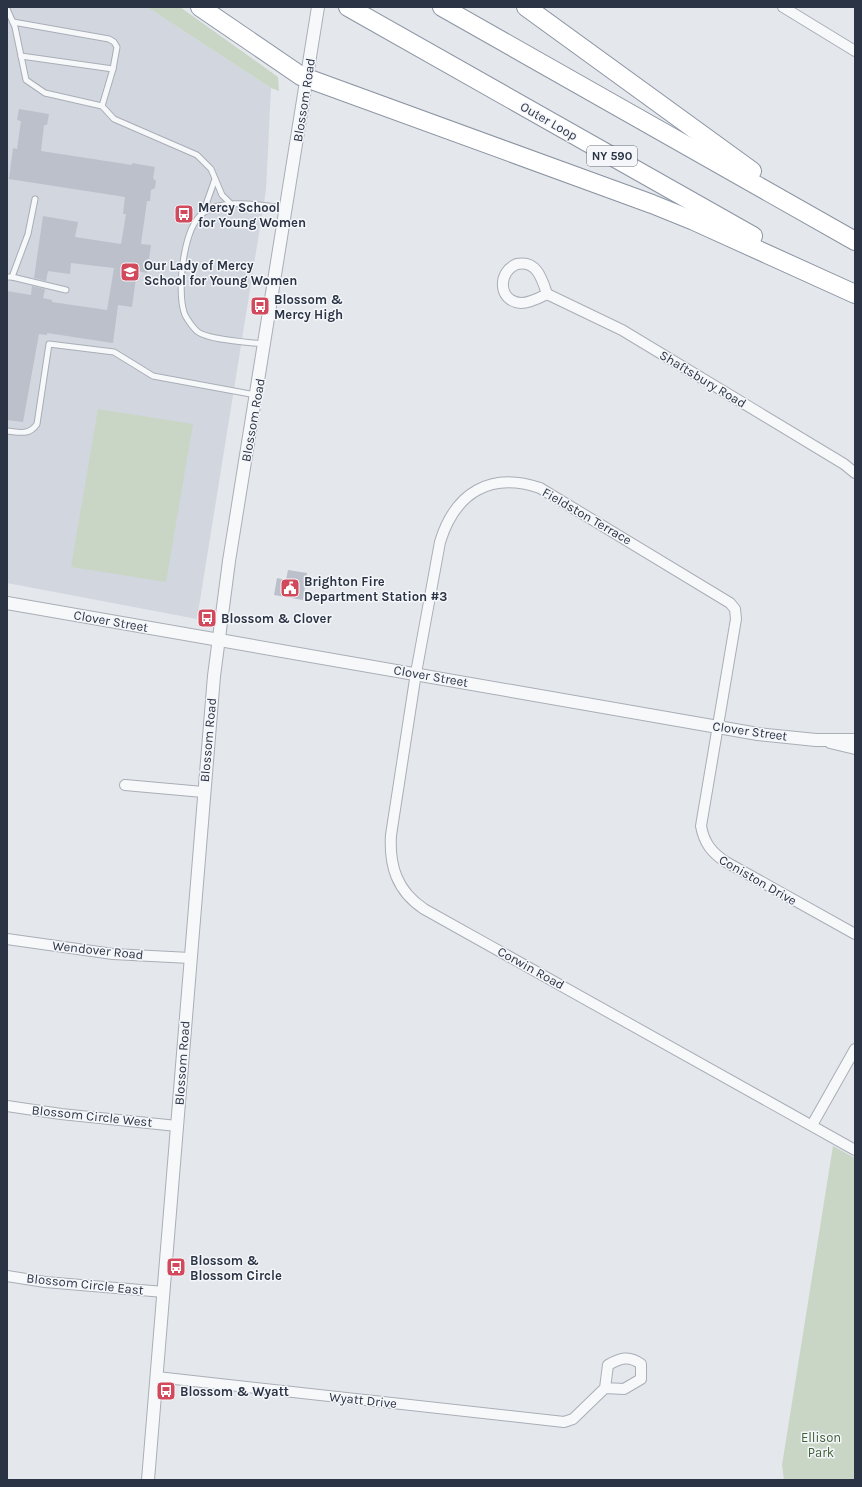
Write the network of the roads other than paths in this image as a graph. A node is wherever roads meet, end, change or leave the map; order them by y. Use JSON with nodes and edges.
{"nodes":[{"id":1,"x":200,"y":7,"type":"edge"},
{"id":2,"x":318,"y":7,"type":"edge"},
{"id":3,"x":348,"y":7,"type":"edge"},
{"id":4,"x":442,"y":7,"type":"edge"},
{"id":5,"x":526,"y":7,"type":"edge"},
{"id":6,"x":783,"y":7,"type":"edge"},
{"id":7,"x":7,"y":9,"type":"edge"},
{"id":8,"x":13,"y":22,"type":"junction"},
{"id":9,"x":855,"y":51,"type":"edge"},
{"id":10,"x":21,"y":56,"type":"junction"},
{"id":11,"x":113,"y":69,"type":"junction"},
{"id":12,"x":307,"y":79,"type":"junction"},
{"id":13,"x":102,"y":106,"type":"junction"},
{"id":14,"x":214,"y":179,"type":"junction"},
{"id":15,"x":35,"y":199,"type":"dead end"},
{"id":16,"x":230,"y":203,"type":"junction"},
{"id":17,"x":287,"y":208,"type":"junction"},
{"id":18,"x":203,"y":213,"type":"junction"},
{"id":19,"x":834,"y":229,"type":"junction"},
{"id":20,"x":855,"y":241,"type":"edge"},
{"id":21,"x":10,"y":277,"type":"edge"},
{"id":22,"x":66,"y":290,"type":"dead end"},
{"id":23,"x":547,"y":294,"type":"junction"},
{"id":24,"x":855,"y":294,"type":"edge"},
{"id":25,"x":266,"y":344,"type":"junction"},
{"id":26,"x":257,"y":396,"type":"junction"},
{"id":27,"x":7,"y":431,"type":"edge"},
{"id":28,"x":855,"y":473,"type":"edge"},
{"id":29,"x":7,"y":603,"type":"edge"},
{"id":30,"x":218,"y":639,"type":"junction"},
{"id":31,"x":416,"y":673,"type":"junction"},
{"id":32,"x":718,"y":727,"type":"junction"},
{"id":33,"x":816,"y":740,"type":"junction"},
{"id":34,"x":855,"y":740,"type":"edge"},
{"id":35,"x":855,"y":749,"type":"edge"},
{"id":36,"x":125,"y":785,"type":"dead end"},
{"id":37,"x":203,"y":792,"type":"junction"},
{"id":38,"x":855,"y":934,"type":"edge"},
{"id":39,"x":7,"y":939,"type":"edge"},
{"id":40,"x":190,"y":958,"type":"junction"},
{"id":41,"x":855,"y":1049,"type":"edge"},
{"id":42,"x":7,"y":1106,"type":"edge"},
{"id":43,"x":812,"y":1125,"type":"junction"},
{"id":44,"x":177,"y":1126,"type":"junction"},
{"id":45,"x":855,"y":1150,"type":"edge"},
{"id":46,"x":7,"y":1276,"type":"edge"},
{"id":47,"x":164,"y":1292,"type":"junction"},
{"id":48,"x":157,"y":1377,"type":"junction"},
{"id":49,"x":605,"y":1388,"type":"dead end"},
{"id":50,"x":148,"y":1480,"type":"edge"}],
"edges":[{"from":1,"to":12,"type":"highway"},
{"from":2,"to":12,"type":"street","name":"Blossom Road"},
{"from":3,"to":24,"type":"highway","name":"Outer Loop","number":"NY 590"},
{"from":4,"to":19,"type":"highway"},
{"from":5,"to":19,"type":"highway"},
{"from":6,"to":9,"type":"street"},
{"from":7,"to":8,"type":"lane"},
{"from":8,"to":10,"type":"lane"},
{"from":8,"to":11,"type":"lane"},
{"from":10,"to":11,"type":"lane"},
{"from":10,"to":13,"type":"lane"},
{"from":11,"to":13,"type":"lane"},
{"from":12,"to":17,"type":"street","name":"Blossom Road"},
{"from":12,"to":24,"type":"highway"},
{"from":13,"to":14,"type":"lane"},
{"from":14,"to":16,"type":"lane"},
{"from":14,"to":18,"type":"lane"},
{"from":15,"to":21,"type":"lane"},
{"from":16,"to":17,"type":"lane"},
{"from":16,"to":18,"type":"lane"},
{"from":17,"to":25,"type":"street","name":"Blossom Road"},
{"from":18,"to":25,"type":"lane"},
{"from":19,"to":20,"type":"highway"},
{"from":21,"to":22,"type":"lane"},
{"from":23,"to":23,"type":"street"},
{"from":23,"to":28,"type":"street","name":"Shaftsbury Road"},
{"from":25,"to":26,"type":"street","name":"Blossom Road"},
{"from":26,"to":27,"type":"lane"},
{"from":26,"to":30,"type":"street","name":"Blossom Road"},
{"from":29,"to":30,"type":"street","name":"Clover Street"},
{"from":30,"to":31,"type":"street","name":"Clover Street"},
{"from":30,"to":37,"type":"street","name":"Blossom Road"},
{"from":31,"to":32,"type":"street","name":"Clover Street"},
{"from":31,"to":32,"type":"street","name":"Fieldston Terrace"},
{"from":31,"to":43,"type":"street","name":"Corwin Road"},
{"from":32,"to":33,"type":"street","name":"Clover Street"},
{"from":32,"to":38,"type":"street","name":"Coniston Drive"},
{"from":33,"to":34,"type":"street","name":"Clover Street"},
{"from":33,"to":35,"type":"street"},
{"from":36,"to":37,"type":"street"},
{"from":37,"to":40,"type":"street","name":"Blossom Road"},
{"from":39,"to":40,"type":"street","name":"Wendover Road"},
{"from":40,"to":44,"type":"street","name":"Blossom Road"},
{"from":41,"to":43,"type":"street"},
{"from":42,"to":44,"type":"street","name":"Blossom Circle West"},
{"from":43,"to":45,"type":"street","name":"Corwin Road"},
{"from":44,"to":47,"type":"street","name":"Blossom Road"},
{"from":46,"to":47,"type":"street","name":"Blossom Circle East"},
{"from":47,"to":48,"type":"street","name":"Blossom Road"},
{"from":48,"to":49,"type":"street","name":"Wyatt Drive"},
{"from":48,"to":50,"type":"street","name":"Blossom Road"}]}
